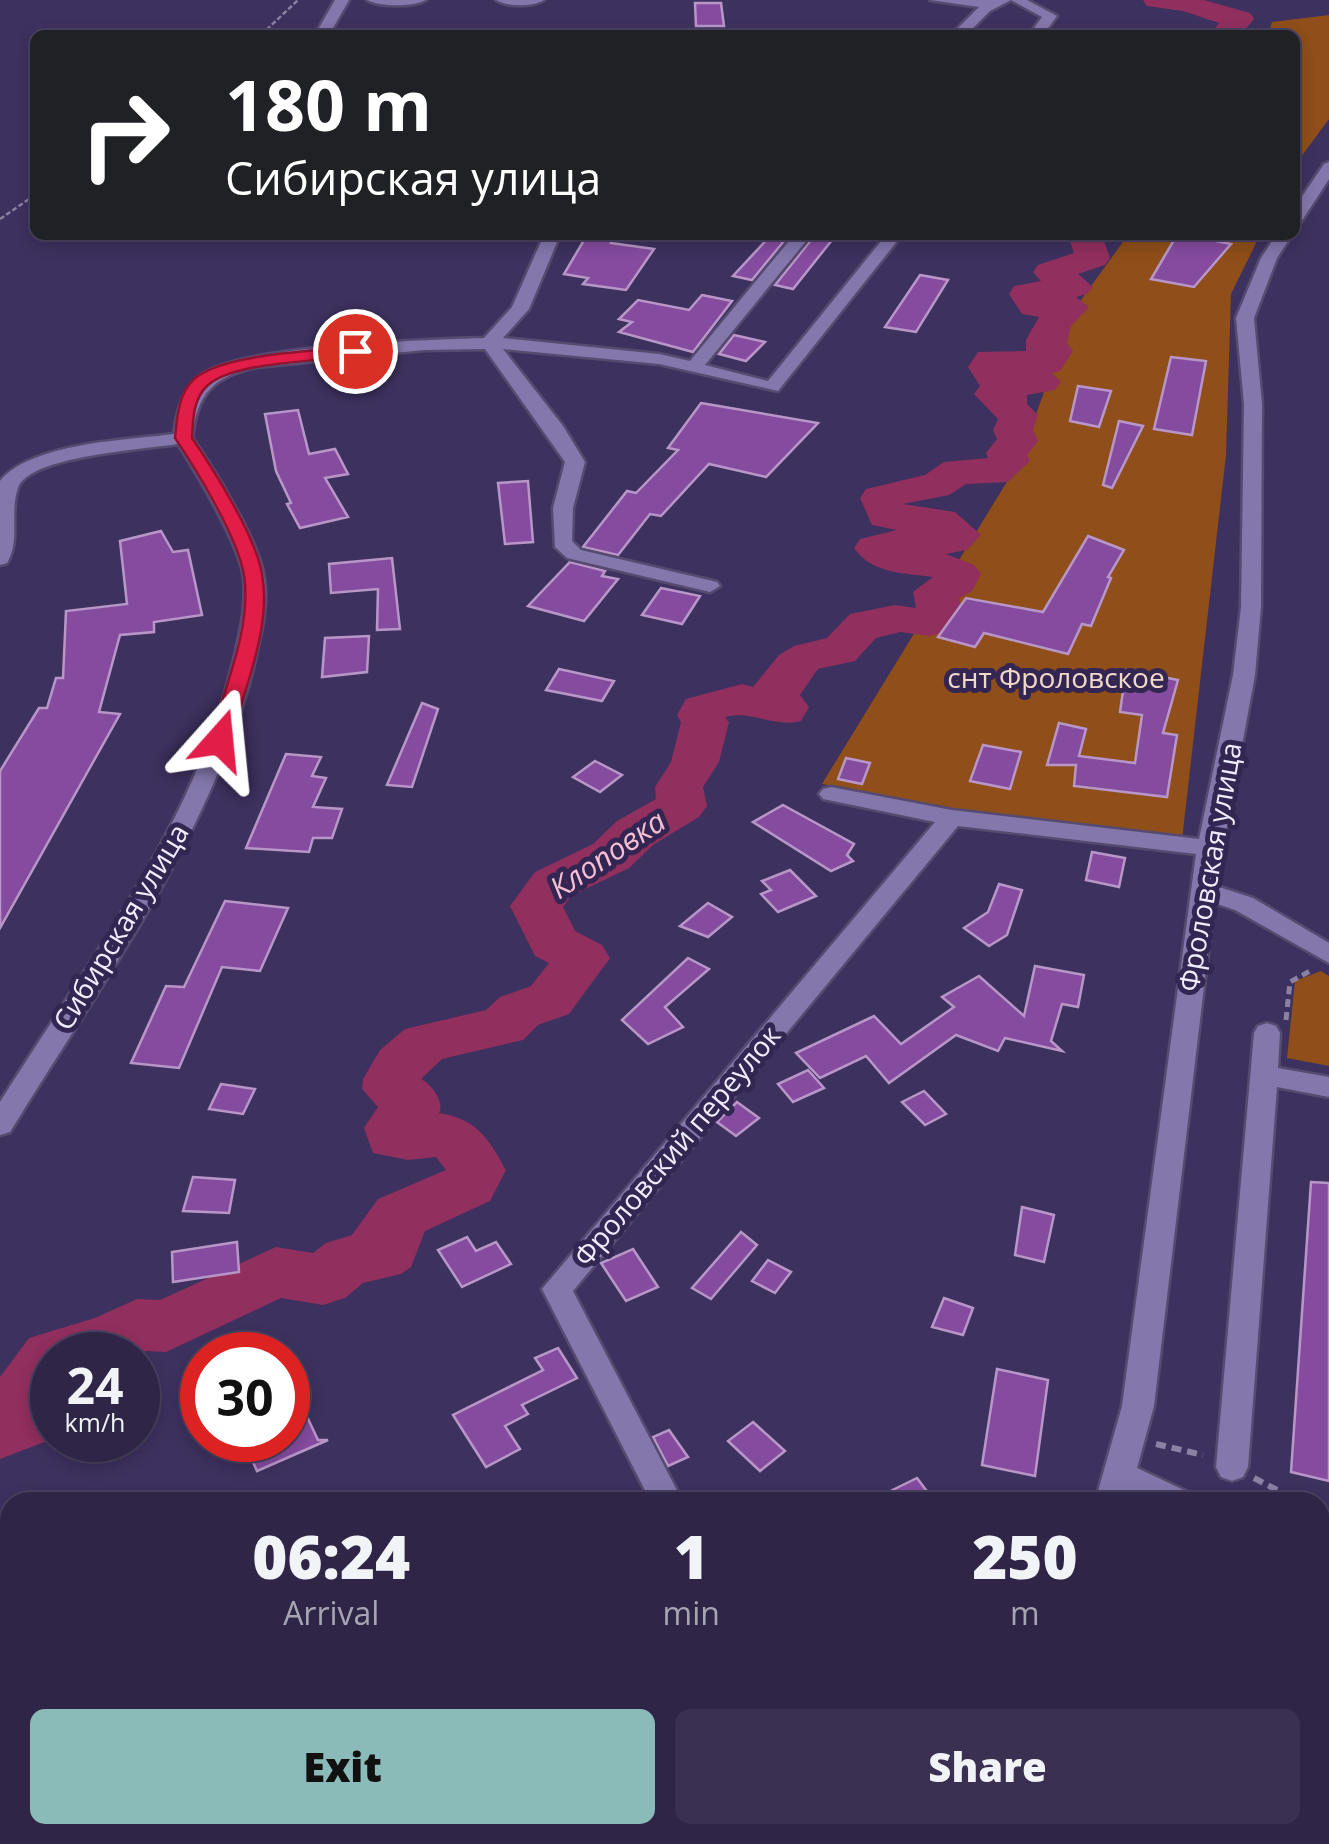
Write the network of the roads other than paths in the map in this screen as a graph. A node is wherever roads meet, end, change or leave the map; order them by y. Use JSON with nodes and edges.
{"nodes":[{"id":1,"x":342,"y":0,"type":"edge"},
{"id":2,"x":374,"y":0,"type":"edge"},
{"id":3,"x":419,"y":0,"type":"edge"},
{"id":4,"x":503,"y":0,"type":"edge"},
{"id":5,"x":537,"y":0,"type":"edge"},
{"id":6,"x":937,"y":0,"type":"edge"},
{"id":7,"x":1017,"y":0,"type":"edge"},
{"id":8,"x":998,"y":2,"type":"edge"},
{"id":9,"x":325,"y":30,"type":"edge"},
{"id":10,"x":964,"y":30,"type":"edge"},
{"id":11,"x":1040,"y":30,"type":"edge"},
{"id":12,"x":1329,"y":167,"type":"edge"},
{"id":13,"x":1300,"y":211,"type":"edge"},
{"id":14,"x":550,"y":240,"type":"edge"},
{"id":15,"x":799,"y":240,"type":"edge"},
{"id":16,"x":890,"y":240,"type":"edge"},
{"id":17,"x":1281,"y":240,"type":"edge"},
{"id":18,"x":490,"y":342,"type":"junction"},
{"id":19,"x":696,"y":366,"type":"junction"},
{"id":20,"x":183,"y":438,"type":"junction"},
{"id":21,"x":0,"y":559,"type":"edge"},
{"id":22,"x":710,"y":586,"type":"dead end"},
{"id":23,"x":830,"y":794,"type":"dead end"},
{"id":24,"x":952,"y":818,"type":"junction"},
{"id":25,"x":1209,"y":848,"type":"junction"},
{"id":26,"x":1203,"y":890,"type":"junction"},
{"id":27,"x":1329,"y":954,"type":"edge"},
{"id":28,"x":1267,"y":1033,"type":"road end"},
{"id":29,"x":1264,"y":1075,"type":"junction"},
{"id":30,"x":1329,"y":1087,"type":"edge"},
{"id":31,"x":0,"y":1126,"type":"edge"},
{"id":32,"x":1232,"y":1467,"type":"dead end"},
{"id":33,"x":1116,"y":1489,"type":"edge"},
{"id":34,"x":661,"y":1492,"type":"edge"}],
"edges":[{"from":1,"to":9,"type":"street"},
{"from":2,"to":3,"type":"street"},
{"from":4,"to":5,"type":"street"},
{"from":6,"to":8,"type":"street"},
{"from":7,"to":11,"type":"street"},
{"from":8,"to":10,"type":"street"},
{"from":12,"to":13,"type":"street"},
{"from":14,"to":18,"type":"street"},
{"from":15,"to":19,"type":"street"},
{"from":16,"to":19,"type":"street"},
{"from":17,"to":25,"type":"street","name":"Фроловская улица"},
{"from":18,"to":19,"type":"street"},
{"from":18,"to":20,"type":"street"},
{"from":18,"to":22,"type":"street"},
{"from":20,"to":21,"type":"street"},
{"from":20,"to":31,"type":"street","name":"Сибирская улица"},
{"from":23,"to":24,"type":"street"},
{"from":24,"to":25,"type":"street"},
{"from":24,"to":34,"type":"street","name":"Фроловский переулок"},
{"from":25,"to":26,"type":"street","name":"Фроловская улица"},
{"from":26,"to":27,"type":"street"},
{"from":26,"to":33,"type":"street","name":"Фроловская улица"},
{"from":28,"to":29,"type":"street"},
{"from":29,"to":30,"type":"street"},
{"from":29,"to":32,"type":"street"}]}
